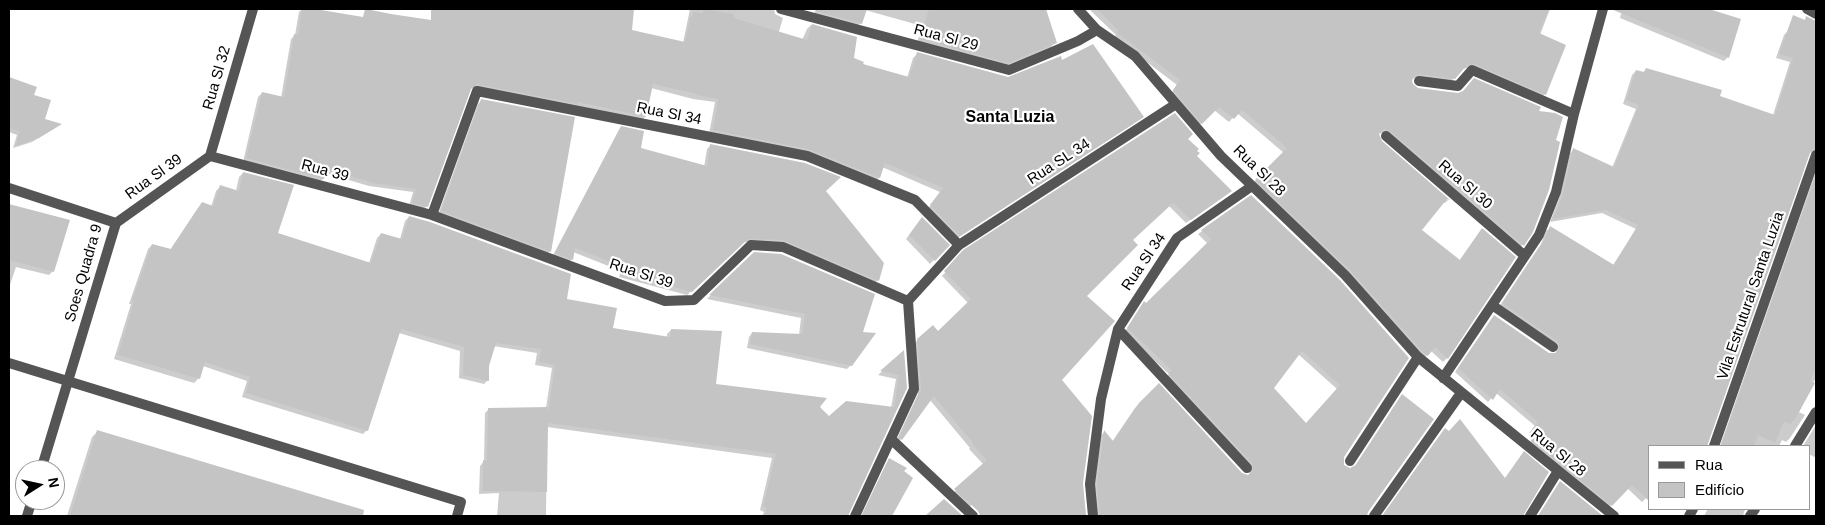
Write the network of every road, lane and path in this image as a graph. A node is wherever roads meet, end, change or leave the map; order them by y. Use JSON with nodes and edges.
{"nodes":[{"id":1,"x":253,"y":9,"type":"edge"},
{"id":2,"x":781,"y":9,"type":"edge"},
{"id":3,"x":1078,"y":9,"type":"edge"},
{"id":4,"x":1603,"y":9,"type":"edge"},
{"id":5,"x":1807,"y":9,"type":"edge"},
{"id":6,"x":1816,"y":14,"type":"edge"},
{"id":7,"x":1097,"y":30,"type":"junction"},
{"id":8,"x":1419,"y":81,"type":"dead end"},
{"id":9,"x":1176,"y":104,"type":"junction"},
{"id":10,"x":1574,"y":114,"type":"junction"},
{"id":11,"x":1386,"y":136,"type":"dead end"},
{"id":12,"x":1816,"y":155,"type":"edge"},
{"id":13,"x":210,"y":156,"type":"junction"},
{"id":14,"x":1252,"y":186,"type":"junction"},
{"id":15,"x":9,"y":188,"type":"edge"},
{"id":16,"x":432,"y":215,"type":"junction"},
{"id":17,"x":116,"y":223,"type":"junction"},
{"id":18,"x":959,"y":245,"type":"junction"},
{"id":19,"x":1525,"y":256,"type":"junction"},
{"id":20,"x":908,"y":301,"type":"junction"},
{"id":21,"x":1492,"y":305,"type":"junction"},
{"id":22,"x":1118,"y":328,"type":"junction"},
{"id":23,"x":1553,"y":347,"type":"dead end"},
{"id":24,"x":1418,"y":357,"type":"junction"},
{"id":25,"x":9,"y":363,"type":"edge"},
{"id":26,"x":1443,"y":378,"type":"junction"},
{"id":27,"x":67,"y":382,"type":"junction"},
{"id":28,"x":1461,"y":393,"type":"junction"},
{"id":29,"x":1816,"y":412,"type":"edge"},
{"id":30,"x":891,"y":439,"type":"junction"},
{"id":31,"x":1714,"y":445,"type":"edge"},
{"id":32,"x":1795,"y":445,"type":"edge"},
{"id":33,"x":44,"y":460,"type":"edge"},
{"id":34,"x":1350,"y":461,"type":"dead end"},
{"id":35,"x":1247,"y":468,"type":"dead end"},
{"id":36,"x":1558,"y":472,"type":"junction"},
{"id":37,"x":457,"y":516,"type":"edge"},
{"id":38,"x":855,"y":516,"type":"edge"},
{"id":39,"x":974,"y":516,"type":"edge"},
{"id":40,"x":1093,"y":516,"type":"edge"},
{"id":41,"x":1374,"y":516,"type":"edge"},
{"id":42,"x":1530,"y":516,"type":"edge"},
{"id":43,"x":1614,"y":516,"type":"edge"}],
"edges":[{"from":1,"to":13,"type":"street","name":"Rua Sl 32"},
{"from":2,"to":7,"type":"street","name":"Rua Sl 29"},
{"from":3,"to":7,"type":"street","name":"Rua Sl 28"},
{"from":4,"to":10,"type":"street"},
{"from":5,"to":6,"type":"street"},
{"from":7,"to":9,"type":"street","name":"Rua Sl 28"},
{"from":8,"to":10,"type":"street"},
{"from":9,"to":14,"type":"street","name":"Rua Sl 28"},
{"from":9,"to":18,"type":"street","name":"Rua SL 34"},
{"from":10,"to":19,"type":"street"},
{"from":11,"to":19,"type":"street","name":"Rua Sl 30"},
{"from":12,"to":31,"type":"street","name":"Vila Estrutural Santa Luzia"},
{"from":13,"to":16,"type":"street","name":"Rua 39"},
{"from":13,"to":17,"type":"street","name":"Rua Sl 39"},
{"from":14,"to":22,"type":"street","name":"Rua Sl 34"},
{"from":14,"to":24,"type":"street","name":"Rua Sl 28"},
{"from":15,"to":17,"type":"street","name":"Soes Quadra 9"},
{"from":16,"to":18,"type":"street","name":"Rua Sl 34"},
{"from":16,"to":20,"type":"street","name":"Rua Sl 39"},
{"from":17,"to":27,"type":"street","name":"Soes Quadra 9"},
{"from":18,"to":20,"type":"street","name":"Rua SL 34"},
{"from":19,"to":21,"type":"street"},
{"from":20,"to":30,"type":"street"},
{"from":21,"to":23,"type":"street"},
{"from":21,"to":26,"type":"street"},
{"from":22,"to":35,"type":"street"},
{"from":22,"to":40,"type":"street","name":"Rua Sl 34"},
{"from":24,"to":26,"type":"street","name":"Rua Sl 28"},
{"from":24,"to":34,"type":"street"},
{"from":25,"to":27,"type":"street"},
{"from":26,"to":28,"type":"street","name":"Rua Sl 28"},
{"from":27,"to":33,"type":"street","name":"Soes Quadra 9"},
{"from":27,"to":37,"type":"street"},
{"from":28,"to":36,"type":"street","name":"Rua Sl 28"},
{"from":28,"to":41,"type":"street"},
{"from":29,"to":32,"type":"street"},
{"from":30,"to":38,"type":"street"},
{"from":30,"to":39,"type":"street"},
{"from":36,"to":42,"type":"street"},
{"from":36,"to":43,"type":"street","name":"Rua Sl 28"}]}
